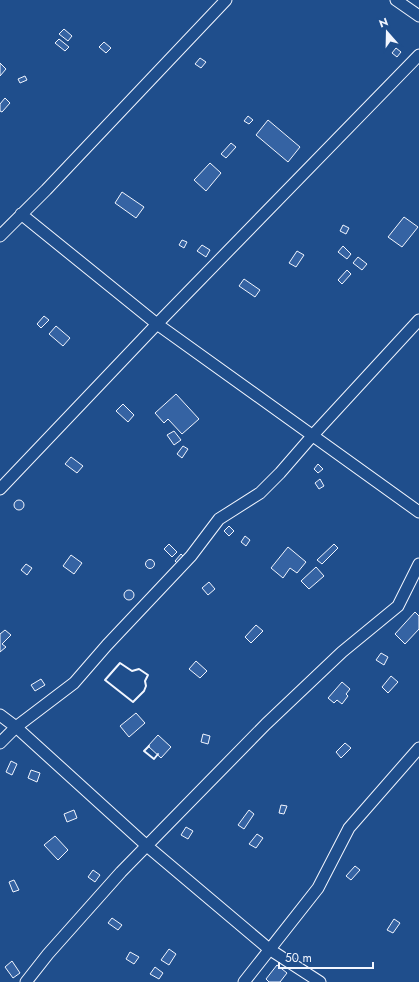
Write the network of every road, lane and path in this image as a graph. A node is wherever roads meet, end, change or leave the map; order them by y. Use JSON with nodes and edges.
{"nodes":[{"id":1,"x":226,"y":0,"type":"edge"},
{"id":2,"x":396,"y":0,"type":"edge"},
{"id":3,"x":419,"y":16,"type":"edge"},
{"id":4,"x":419,"y":55,"type":"edge"},
{"id":5,"x":22,"y":214,"type":"junction"},
{"id":6,"x":0,"y":236,"type":"edge"},
{"id":7,"x":419,"y":320,"type":"edge"},
{"id":8,"x":157,"y":324,"type":"junction"},
{"id":9,"x":313,"y":435,"type":"junction"},
{"id":10,"x":0,"y":489,"type":"edge"},
{"id":11,"x":419,"y":512,"type":"edge"},
{"id":12,"x":419,"y":564,"type":"edge"},
{"id":13,"x":0,"y":715,"type":"edge"},
{"id":14,"x":16,"y":727,"type":"junction"},
{"id":15,"x":0,"y":742,"type":"edge"},
{"id":16,"x":419,"y":748,"type":"edge"},
{"id":17,"x":147,"y":846,"type":"junction"},
{"id":18,"x":269,"y":949,"type":"junction"},
{"id":19,"x":26,"y":982,"type":"edge"},
{"id":20,"x":244,"y":982,"type":"edge"},
{"id":21,"x":320,"y":982,"type":"edge"}],
"edges":[{"from":1,"to":5,"type":"street"},
{"from":2,"to":3,"type":"street"},
{"from":4,"to":8,"type":"street"},
{"from":5,"to":6,"type":"street"},
{"from":5,"to":8,"type":"street"},
{"from":7,"to":9,"type":"street"},
{"from":8,"to":9,"type":"street"},
{"from":8,"to":10,"type":"street"},
{"from":9,"to":11,"type":"street"},
{"from":9,"to":14,"type":"street"},
{"from":12,"to":17,"type":"street"},
{"from":13,"to":14,"type":"street"},
{"from":14,"to":15,"type":"street"},
{"from":14,"to":17,"type":"street"},
{"from":16,"to":18,"type":"street"},
{"from":17,"to":18,"type":"street"},
{"from":17,"to":19,"type":"street"},
{"from":18,"to":20,"type":"street"},
{"from":18,"to":21,"type":"street"}]}
